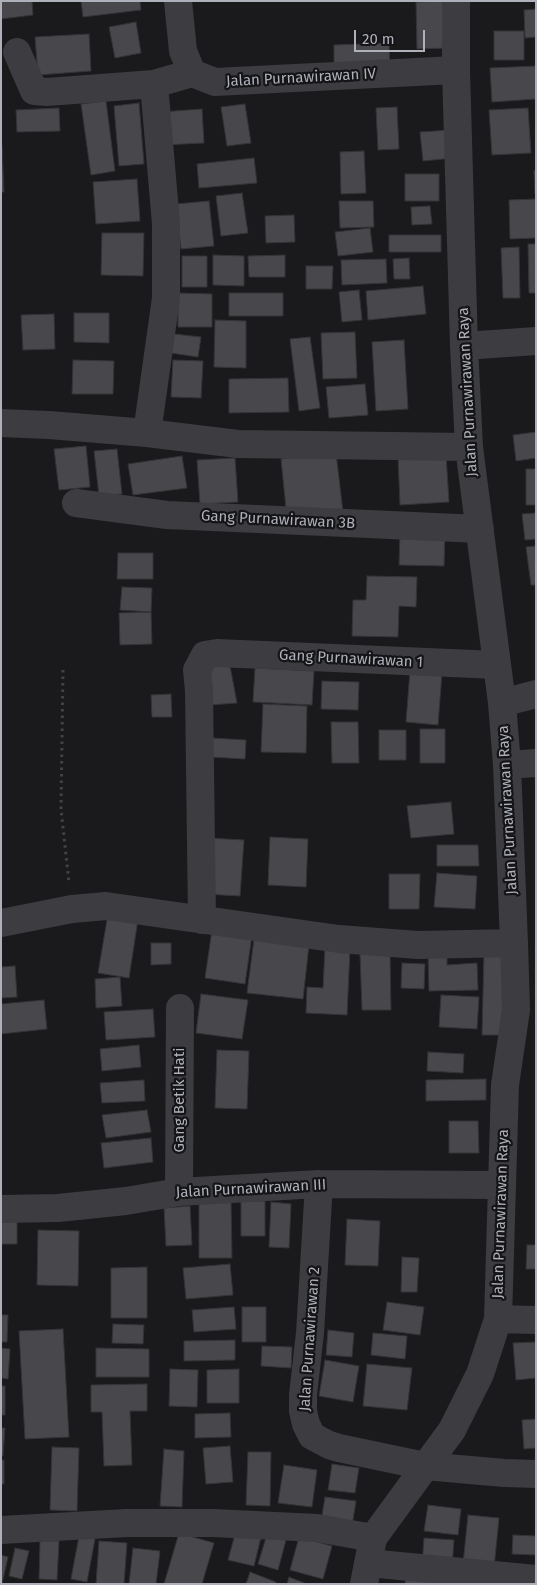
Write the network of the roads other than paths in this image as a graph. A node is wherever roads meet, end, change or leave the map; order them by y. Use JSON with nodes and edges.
{"nodes":[{"id":1,"x":178,"y":1,"type":"edge"},
{"id":2,"x":470,"y":1,"type":"edge"},
{"id":3,"x":456,"y":2,"type":"edge"},
{"id":4,"x":17,"y":52,"type":"dead end"},
{"id":5,"x":456,"y":70,"type":"junction"},
{"id":6,"x":192,"y":73,"type":"junction"},
{"id":7,"x":154,"y":84,"type":"junction"},
{"id":8,"x":536,"y":341,"type":"edge"},
{"id":9,"x":464,"y":346,"type":"junction"},
{"id":10,"x":1,"y":423,"type":"edge"},
{"id":11,"x":147,"y":433,"type":"junction"},
{"id":12,"x":469,"y":447,"type":"junction"},
{"id":13,"x":76,"y":503,"type":"dead end"},
{"id":14,"x":480,"y":529,"type":"junction"},
{"id":15,"x":497,"y":665,"type":"junction"},
{"id":16,"x":536,"y":694,"type":"edge"},
{"id":17,"x":502,"y":703,"type":"junction"},
{"id":18,"x":536,"y":763,"type":"edge"},
{"id":19,"x":507,"y":765,"type":"junction"},
{"id":20,"x":202,"y":920,"type":"junction"},
{"id":21,"x":1,"y":923,"type":"edge"},
{"id":22,"x":514,"y":943,"type":"junction"},
{"id":23,"x":180,"y":1008,"type":"dead end"},
{"id":24,"x":526,"y":1009,"type":"edge"},
{"id":25,"x":320,"y":1184,"type":"junction"},
{"id":26,"x":502,"y":1185,"type":"junction"},
{"id":27,"x":179,"y":1192,"type":"junction"},
{"id":28,"x":1,"y":1209,"type":"edge"},
{"id":29,"x":498,"y":1320,"type":"junction"},
{"id":30,"x":536,"y":1320,"type":"edge"},
{"id":31,"x":425,"y":1466,"type":"junction"},
{"id":32,"x":536,"y":1474,"type":"edge"},
{"id":33,"x":1,"y":1530,"type":"edge"},
{"id":34,"x":369,"y":1562,"type":"edge"},
{"id":35,"x":536,"y":1579,"type":"edge"}],
"edges":[{"from":1,"to":6,"type":"street"},
{"from":2,"to":3,"type":"street"},
{"from":3,"to":5,"type":"street","name":"Jalan Purnawirawan Raya"},
{"from":4,"to":7,"type":"street"},
{"from":5,"to":6,"type":"street","name":"Jalan Purnawirawan IV"},
{"from":5,"to":9,"type":"street","name":"Jalan Purnawirawan Raya"},
{"from":6,"to":7,"type":"street"},
{"from":7,"to":11,"type":"street"},
{"from":8,"to":9,"type":"street"},
{"from":9,"to":12,"type":"street","name":"Jalan Purnawirawan Raya"},
{"from":10,"to":11,"type":"street"},
{"from":11,"to":12,"type":"street"},
{"from":12,"to":14,"type":"street","name":"Jalan Purnawirawan Raya"},
{"from":13,"to":14,"type":"street","name":"Gang Purnawirawan 3B"},
{"from":14,"to":15,"type":"street","name":"Jalan Purnawirawan Raya"},
{"from":15,"to":17,"type":"street","name":"Jalan Purnawirawan Raya"},
{"from":15,"to":20,"type":"street","name":"Gang Purnawirawan 1"},
{"from":16,"to":17,"type":"street"},
{"from":17,"to":19,"type":"street","name":"Jalan Purnawirawan Raya"},
{"from":18,"to":19,"type":"street"},
{"from":19,"to":22,"type":"street","name":"Jalan Purnawirawan Raya"},
{"from":20,"to":21,"type":"street"},
{"from":20,"to":22,"type":"street"},
{"from":22,"to":24,"type":"street","name":"Jalan Purnawirawan Raya"},
{"from":23,"to":27,"type":"street","name":"Gang Betik Hati"},
{"from":24,"to":26,"type":"street","name":"Jalan Purnawirawan Raya"},
{"from":25,"to":26,"type":"street","name":"Jalan Purnawirawan III"},
{"from":25,"to":27,"type":"street","name":"Jalan Purnawirawan III"},
{"from":25,"to":31,"type":"street","name":"Jalan Purnawirawan 2"},
{"from":26,"to":29,"type":"street","name":"Jalan Purnawirawan Raya"},
{"from":27,"to":28,"type":"street","name":"Jalan Purnawirawan III"},
{"from":29,"to":30,"type":"street"},
{"from":29,"to":31,"type":"street","name":"Jalan Purnawirawan Raya"},
{"from":31,"to":32,"type":"street","name":"Jalan Purnawirawan 2"},
{"from":31,"to":34,"type":"street","name":"Jalan Purnawirawan Raya"},
{"from":33,"to":34,"type":"street"},
{"from":34,"to":35,"type":"street"}]}
